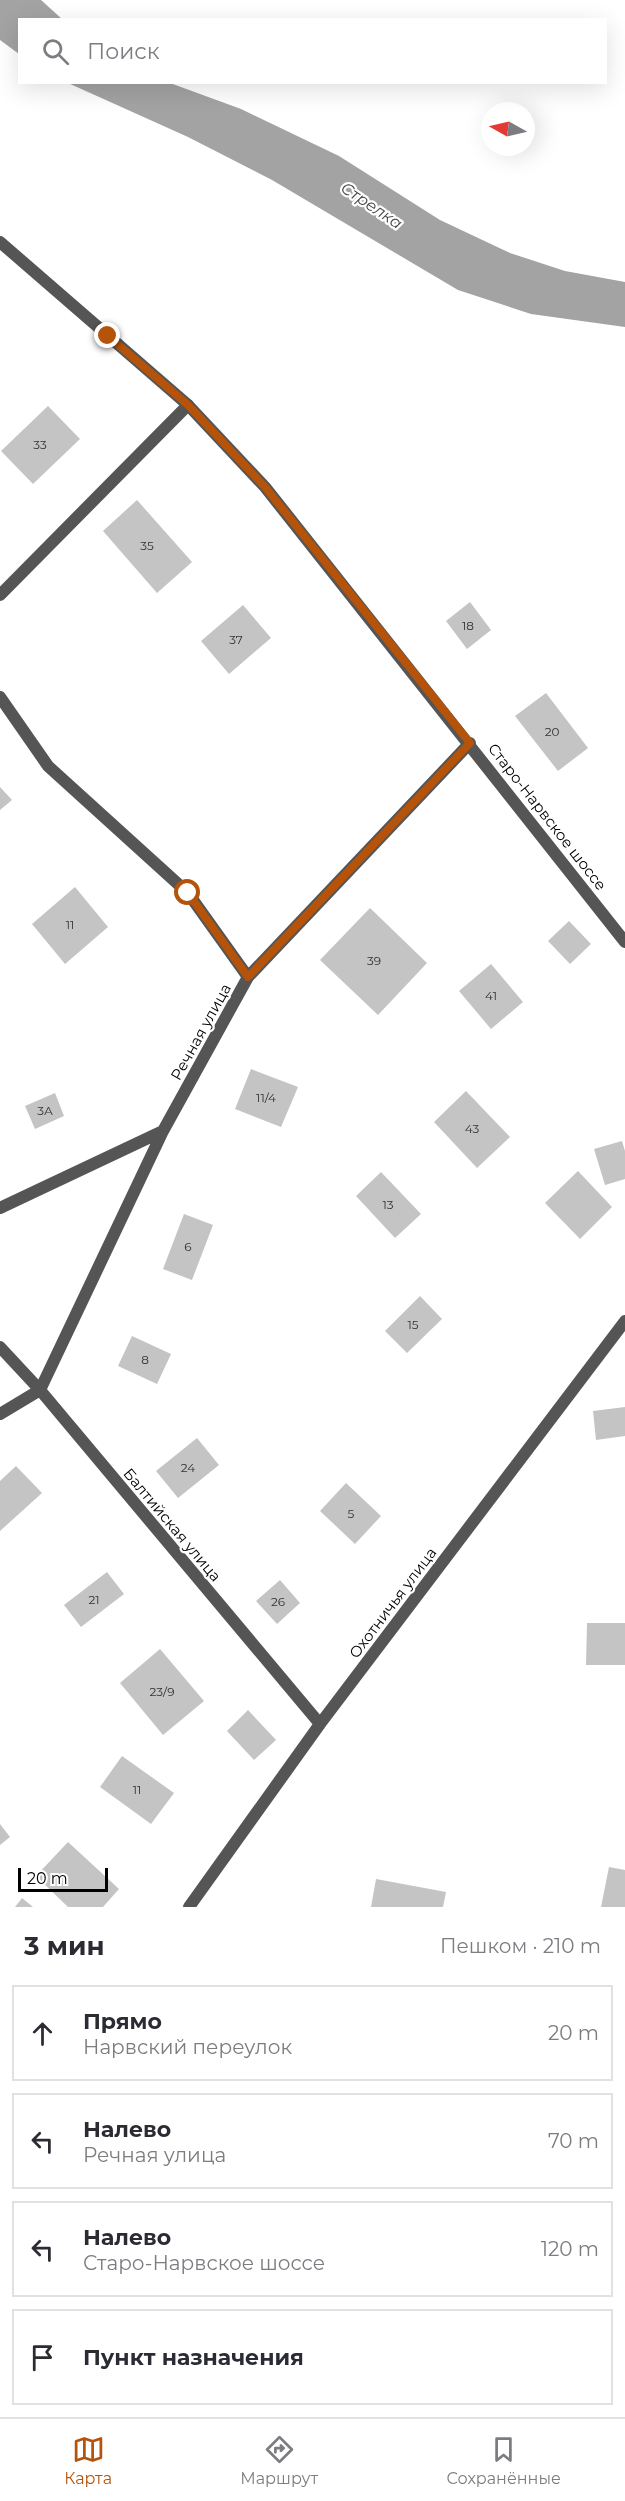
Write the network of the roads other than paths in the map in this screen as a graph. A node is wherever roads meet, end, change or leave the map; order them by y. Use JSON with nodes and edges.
{"nodes":[{"id":1,"x":0,"y":242,"type":"edge"},
{"id":2,"x":188,"y":405,"type":"junction"},
{"id":3,"x":0,"y":595,"type":"edge"},
{"id":4,"x":0,"y":697,"type":"edge"},
{"id":5,"x":470,"y":743,"type":"junction"},
{"id":6,"x":625,"y":942,"type":"edge"},
{"id":7,"x":248,"y":977,"type":"junction"},
{"id":8,"x":163,"y":1131,"type":"junction"},
{"id":9,"x":0,"y":1208,"type":"edge"},
{"id":10,"x":625,"y":1321,"type":"edge"},
{"id":11,"x":0,"y":1347,"type":"edge"},
{"id":12,"x":40,"y":1390,"type":"junction"},
{"id":13,"x":0,"y":1414,"type":"edge"},
{"id":14,"x":320,"y":1724,"type":"junction"},
{"id":15,"x":189,"y":1907,"type":"edge"}],
"edges":[{"from":1,"to":2,"type":"street","name":"Старо-Нарвское шоссе"},
{"from":2,"to":3,"type":"street"},
{"from":2,"to":5,"type":"street","name":"Старо-Нарвское шоссе"},
{"from":4,"to":7,"type":"street"},
{"from":5,"to":6,"type":"street","name":"Старо-Нарвское шоссе"},
{"from":5,"to":7,"type":"street","name":"Речная улица"},
{"from":7,"to":8,"type":"street","name":"Речная улица"},
{"from":8,"to":9,"type":"street"},
{"from":8,"to":12,"type":"street","name":"Речная улица"},
{"from":10,"to":14,"type":"street","name":"Охотничья улица"},
{"from":11,"to":12,"type":"street","name":"Балтийская улица"},
{"from":12,"to":13,"type":"street"},
{"from":12,"to":14,"type":"street","name":"Балтийская улица"},
{"from":14,"to":15,"type":"street","name":"Охотничья улица"}]}
